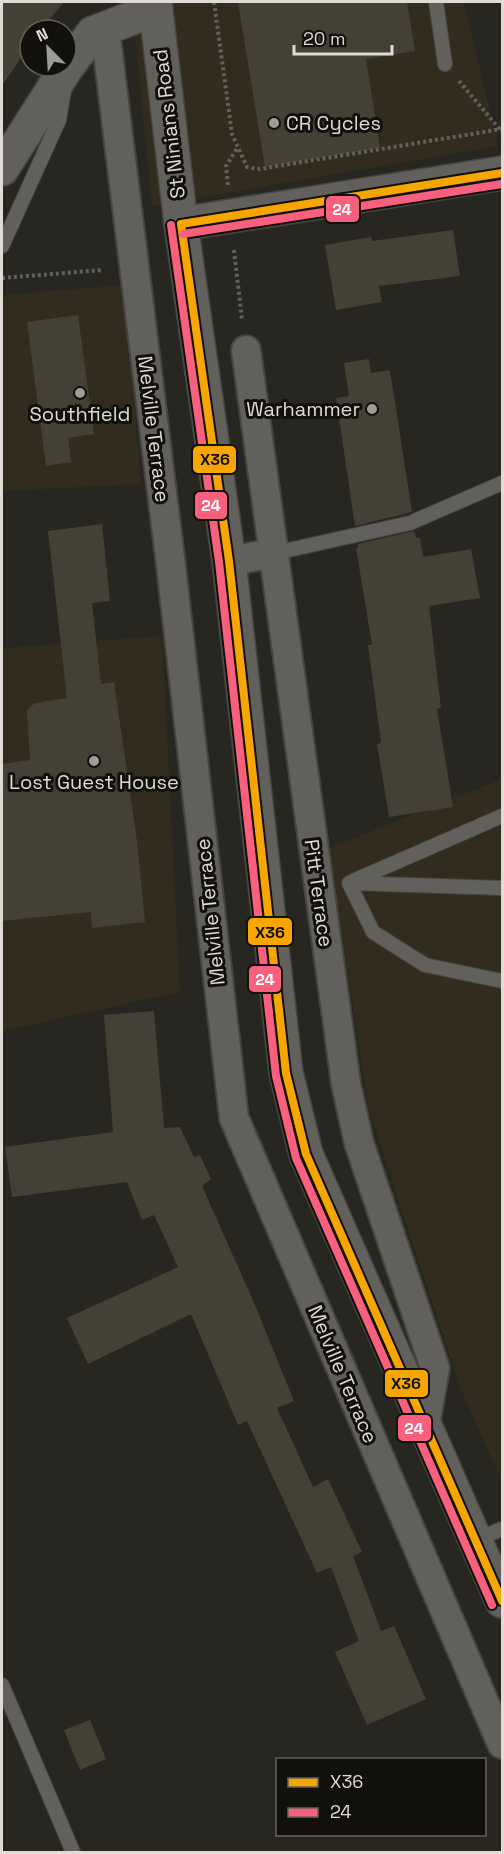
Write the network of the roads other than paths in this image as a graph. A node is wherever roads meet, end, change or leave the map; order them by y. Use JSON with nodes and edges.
{"nodes":[{"id":1,"x":436,"y":2,"type":"edge"},
{"id":2,"x":155,"y":5,"type":"edge"},
{"id":3,"x":105,"y":29,"type":"junction"},
{"id":4,"x":78,"y":53,"type":"edge"},
{"id":5,"x":445,"y":64,"type":"road end"},
{"id":6,"x":61,"y":78,"type":"edge"},
{"id":7,"x":66,"y":78,"type":"edge"},
{"id":8,"x":2,"y":169,"type":"edge"},
{"id":9,"x":502,"y":173,"type":"edge"},
{"id":10,"x":181,"y":224,"type":"junction"},
{"id":11,"x":2,"y":246,"type":"edge"},
{"id":12,"x":246,"y":350,"type":"dead end"},
{"id":13,"x":502,"y":483,"type":"edge"},
{"id":14,"x":275,"y":554,"type":"junction"},
{"id":15,"x":229,"y":561,"type":"junction"},
{"id":16,"x":502,"y":816,"type":"edge"},
{"id":17,"x":349,"y":883,"type":"junction"},
{"id":18,"x":502,"y":888,"type":"edge"},
{"id":19,"x":501,"y":979,"type":"edge"},
{"id":20,"x":425,"y":1425,"type":"junction"},
{"id":21,"x":489,"y":1535,"type":"edge"},
{"id":22,"x":502,"y":1601,"type":"edge"},
{"id":23,"x":2,"y":1686,"type":"edge"},
{"id":24,"x":502,"y":1744,"type":"edge"},
{"id":25,"x":73,"y":1852,"type":"edge"}],
"edges":[{"from":1,"to":5,"type":"lane"},
{"from":2,"to":3,"type":"street"},
{"from":2,"to":10,"type":"street","name":"St Ninians Road"},
{"from":3,"to":4,"type":"street"},
{"from":3,"to":24,"type":"street","name":"Melville Terrace"},
{"from":6,"to":8,"type":"street"},
{"from":7,"to":11,"type":"lane"},
{"from":9,"to":10,"type":"street"},
{"from":10,"to":15,"type":"street","name":"St Ninians Road"},
{"from":12,"to":14,"type":"street","name":"Pitt Terrace"},
{"from":13,"to":14,"type":"lane"},
{"from":14,"to":15,"type":"street"},
{"from":14,"to":20,"type":"street","name":"Pitt Terrace"},
{"from":15,"to":20,"type":"street","name":"St Ninians Road"},
{"from":16,"to":17,"type":"lane"},
{"from":17,"to":18,"type":"lane"},
{"from":17,"to":19,"type":"lane"},
{"from":20,"to":21,"type":"street","name":"St Ninians Road"},
{"from":21,"to":22,"type":"street","name":"St Ninians Road"},
{"from":23,"to":25,"type":"lane"}]}
